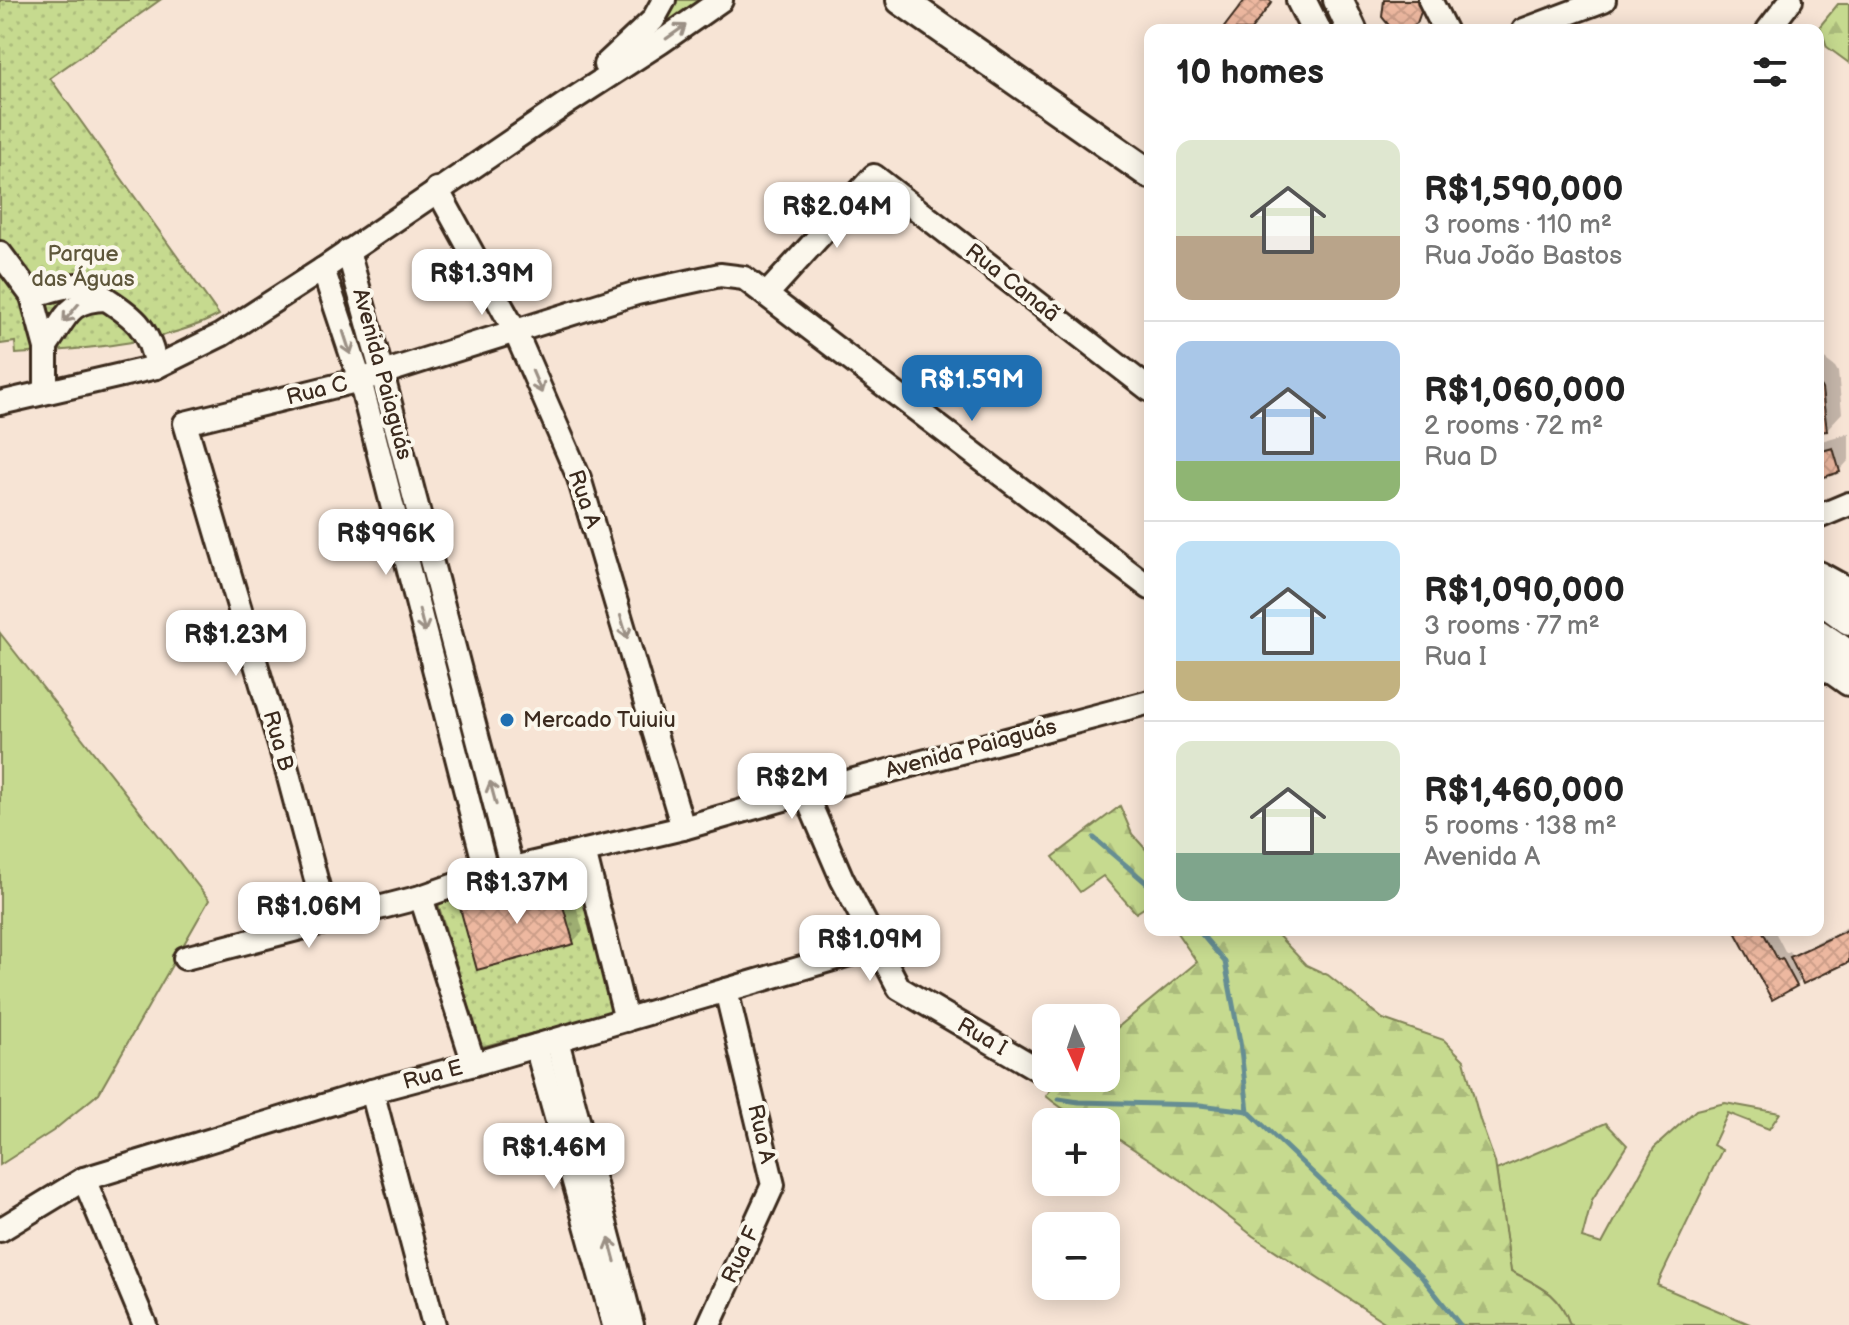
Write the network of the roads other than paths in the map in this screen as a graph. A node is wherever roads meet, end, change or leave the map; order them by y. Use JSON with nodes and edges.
{"nodes":[{"id":1,"x":664,"y":0,"type":"edge"},
{"id":2,"x":721,"y":0,"type":"edge"},
{"id":3,"x":901,"y":0,"type":"edge"},
{"id":4,"x":1338,"y":0,"type":"edge"},
{"id":5,"x":1430,"y":0,"type":"edge"},
{"id":6,"x":1604,"y":0,"type":"edge"},
{"id":7,"x":1791,"y":0,"type":"edge"},
{"id":8,"x":1349,"y":24,"type":"edge"},
{"id":9,"x":1442,"y":24,"type":"edge"},
{"id":10,"x":1540,"y":24,"type":"edge"},
{"id":11,"x":1773,"y":24,"type":"edge"},
{"id":12,"x":564,"y":105,"type":"junction"},
{"id":13,"x":1144,"y":170,"type":"edge"},
{"id":14,"x":437,"y":189,"type":"junction"},
{"id":15,"x":348,"y":251,"type":"junction"},
{"id":16,"x":3,"y":266,"type":"edge"},
{"id":17,"x":323,"y":269,"type":"junction"},
{"id":18,"x":767,"y":294,"type":"junction"},
{"id":19,"x":32,"y":296,"type":"junction"},
{"id":20,"x":106,"y":299,"type":"junction"},
{"id":21,"x":515,"y":331,"type":"junction"},
{"id":22,"x":46,"y":346,"type":"junction"},
{"id":23,"x":156,"y":367,"type":"junction"},
{"id":24,"x":382,"y":373,"type":"junction"},
{"id":25,"x":360,"y":380,"type":"junction"},
{"id":26,"x":1144,"y":385,"type":"edge"},
{"id":27,"x":1,"y":393,"type":"edge"},
{"id":28,"x":36,"y":394,"type":"junction"},
{"id":29,"x":185,"y":423,"type":"joint"},
{"id":30,"x":1849,"y":504,"type":"edge"},
{"id":31,"x":1824,"y":514,"type":"edge"},
{"id":32,"x":1824,"y":579,"type":"edge"},
{"id":33,"x":1144,"y":583,"type":"edge"},
{"id":34,"x":1849,"y":593,"type":"edge"},
{"id":35,"x":1824,"y":601,"type":"edge"},
{"id":36,"x":1849,"y":620,"type":"edge"},
{"id":37,"x":1824,"y":638,"type":"edge"},
{"id":38,"x":1849,"y":655,"type":"edge"},
{"id":39,"x":1824,"y":663,"type":"edge"},
{"id":40,"x":1849,"y":681,"type":"edge"},
{"id":41,"x":1144,"y":704,"type":"edge"},
{"id":42,"x":805,"y":793,"type":"junction"},
{"id":43,"x":683,"y":828,"type":"junction"},
{"id":44,"x":584,"y":851,"type":"junction"},
{"id":45,"x":512,"y":869,"type":"junction"},
{"id":46,"x":487,"y":874,"type":"junction"},
{"id":47,"x":421,"y":897,"type":"junction"},
{"id":48,"x":327,"y":921,"type":"junction"},
{"id":49,"x":877,"y":946,"type":"junction"},
{"id":50,"x":185,"y":958,"type":"dead end"},
{"id":51,"x":726,"y":990,"type":"junction"},
{"id":52,"x":626,"y":1020,"type":"junction"},
{"id":53,"x":547,"y":1043,"type":"junction"},
{"id":54,"x":474,"y":1064,"type":"junction"},
{"id":55,"x":1032,"y":1066,"type":"edge"},
{"id":56,"x":372,"y":1091,"type":"junction"},
{"id":57,"x":84,"y":1179,"type":"junction"},
{"id":58,"x":773,"y":1185,"type":"joint"},
{"id":59,"x":0,"y":1230,"type":"edge"},
{"id":60,"x":145,"y":1325,"type":"edge"},
{"id":61,"x":434,"y":1325,"type":"edge"},
{"id":62,"x":614,"y":1325,"type":"edge"},
{"id":63,"x":632,"y":1325,"type":"edge"},
{"id":64,"x":709,"y":1325,"type":"edge"}],
"edges":[{"from":1,"to":12,"type":"street"},
{"from":12,"to":2,"type":"street","one_way":true},
{"from":3,"to":13,"type":"main road"},
{"from":4,"to":8,"type":"main road"},
{"from":5,"to":9,"type":"street"},
{"from":6,"to":10,"type":"street"},
{"from":7,"to":11,"type":"street"},
{"from":12,"to":14,"type":"street"},
{"from":14,"to":15,"type":"street"},
{"from":14,"to":21,"type":"street","name":"Rua A"},
{"from":15,"to":17,"type":"street"},
{"from":15,"to":24,"type":"street","name":"Avenida Paiaguás"},
{"from":16,"to":19,"type":"street"},
{"from":17,"to":23,"type":"street"},
{"from":17,"to":25,"type":"street","name":"Avenida Paiaguás","one_way":true},
{"from":18,"to":21,"type":"street","name":"Rua C"},
{"from":18,"to":26,"type":"street","name":"Rua Canaã"},
{"from":18,"to":33,"type":"street","name":"Rua C"},
{"from":19,"to":20,"type":"street"},
{"from":19,"to":22,"type":"street"},
{"from":20,"to":22,"type":"street","one_way":true},
{"from":20,"to":23,"type":"street"},
{"from":21,"to":24,"type":"street","name":"Rua C"},
{"from":21,"to":43,"type":"street","name":"Rua A","one_way":true},
{"from":22,"to":28,"type":"street"},
{"from":23,"to":28,"type":"street"},
{"from":24,"to":25,"type":"street","name":"Rua C"},
{"from":45,"to":24,"type":"street","name":"Avenida Paiaguás","one_way":true},
{"from":25,"to":29,"type":"street","name":"Rua C"},
{"from":25,"to":46,"type":"street","name":"Avenida Paiaguás","one_way":true},
{"from":27,"to":28,"type":"street"},
{"from":29,"to":48,"type":"street","name":"Rua B"},
{"from":30,"to":31,"type":"street"},
{"from":32,"to":34,"type":"main road"},
{"from":35,"to":36,"type":"main road"},
{"from":37,"to":38,"type":"main road"},
{"from":39,"to":40,"type":"main road"},
{"from":41,"to":42,"type":"street","name":"Avenida Paiaguás"},
{"from":42,"to":43,"type":"street","name":"Avenida Paiaguás"},
{"from":42,"to":49,"type":"street","name":"Rua I"},
{"from":43,"to":44,"type":"street","name":"Avenida Paiaguás"},
{"from":44,"to":45,"type":"street","name":"Avenida Paiaguás"},
{"from":44,"to":52,"type":"street"},
{"from":45,"to":46,"type":"street","name":"Avenida Paiaguás"},
{"from":46,"to":47,"type":"street","name":"Avenida Paiaguás"},
{"from":47,"to":48,"type":"street","name":"Avenida Paiaguás"},
{"from":47,"to":54,"type":"street"},
{"from":48,"to":50,"type":"street","name":"Avenida Paiaguás"},
{"from":49,"to":51,"type":"street","name":"Rua E"},
{"from":49,"to":55,"type":"street","name":"Rua I"},
{"from":51,"to":52,"type":"street","name":"Rua E"},
{"from":51,"to":58,"type":"street","name":"Rua A"},
{"from":52,"to":53,"type":"street","name":"Rua E"},
{"from":53,"to":54,"type":"street","name":"Rua E"},
{"from":53,"to":62,"type":"street"},
{"from":63,"to":53,"type":"street","one_way":true},
{"from":54,"to":56,"type":"street","name":"Rua E"},
{"from":56,"to":57,"type":"street","name":"Rua E"},
{"from":56,"to":61,"type":"street"},
{"from":57,"to":59,"type":"street","name":"Rua E"},
{"from":57,"to":60,"type":"street"},
{"from":58,"to":64,"type":"street","name":"Rua F"}]}
